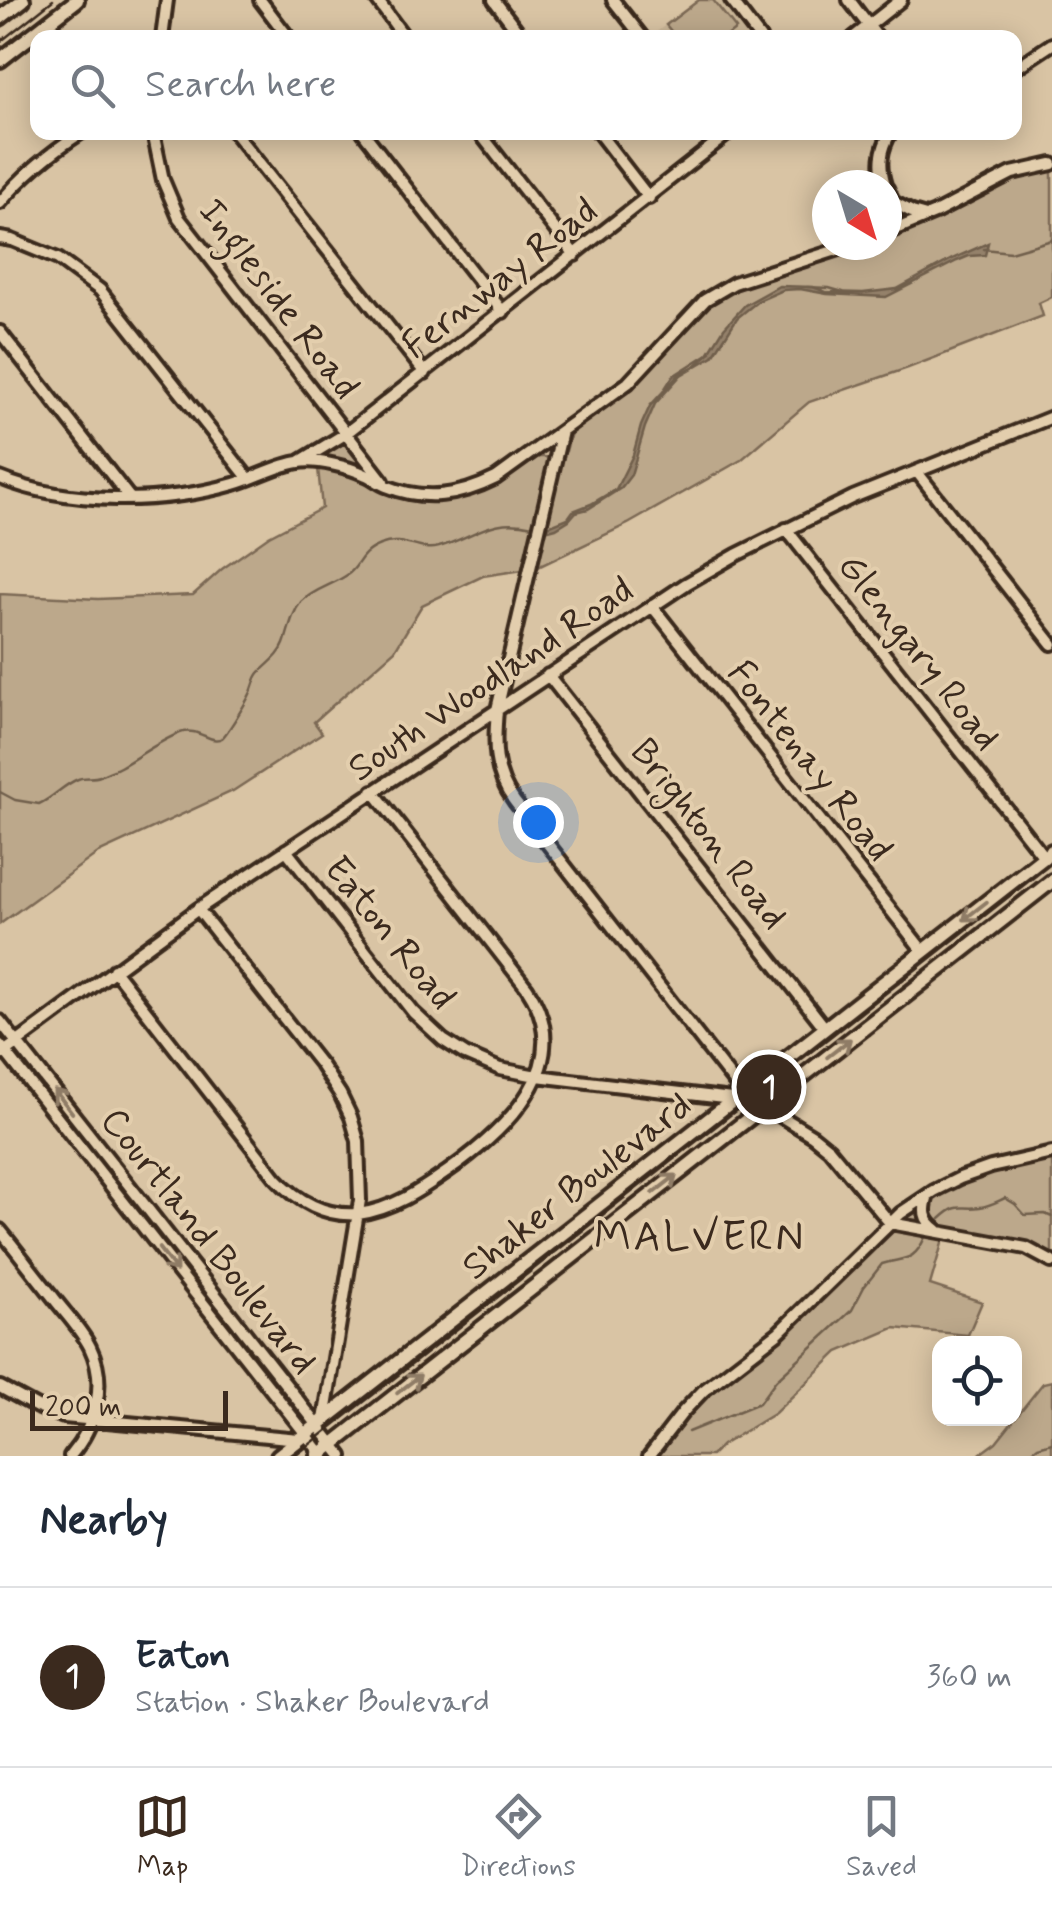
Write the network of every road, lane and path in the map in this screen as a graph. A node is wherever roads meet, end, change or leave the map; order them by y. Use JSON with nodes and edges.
{"nodes":[{"id":1,"x":23,"y":0,"type":"edge"},
{"id":2,"x":77,"y":0,"type":"edge"},
{"id":3,"x":166,"y":0,"type":"edge"},
{"id":4,"x":260,"y":0,"type":"edge"},
{"id":5,"x":377,"y":0,"type":"edge"},
{"id":6,"x":494,"y":0,"type":"edge"},
{"id":7,"x":613,"y":0,"type":"edge"},
{"id":8,"x":731,"y":0,"type":"edge"},
{"id":9,"x":849,"y":0,"type":"edge"},
{"id":10,"x":901,"y":0,"type":"edge"},
{"id":11,"x":0,"y":18,"type":"edge"},
{"id":12,"x":869,"y":26,"type":"junction"},
{"id":13,"x":38,"y":30,"type":"edge"},
{"id":14,"x":163,"y":30,"type":"edge"},
{"id":15,"x":283,"y":30,"type":"edge"},
{"id":16,"x":399,"y":30,"type":"edge"},
{"id":17,"x":518,"y":30,"type":"edge"},
{"id":18,"x":637,"y":30,"type":"edge"},
{"id":19,"x":754,"y":30,"type":"edge"},
{"id":20,"x":864,"y":30,"type":"edge"},
{"id":21,"x":872,"y":30,"type":"edge"},
{"id":22,"x":30,"y":37,"type":"edge"},
{"id":23,"x":1050,"y":48,"type":"edge"},
{"id":24,"x":0,"y":60,"type":"edge"},
{"id":25,"x":1022,"y":64,"type":"edge"},
{"id":26,"x":71,"y":140,"type":"edge"},
{"id":27,"x":155,"y":140,"type":"edge"},
{"id":28,"x":240,"y":140,"type":"edge"},
{"id":29,"x":369,"y":140,"type":"edge"},
{"id":30,"x":486,"y":140,"type":"edge"},
{"id":31,"x":604,"y":140,"type":"edge"},
{"id":32,"x":716,"y":140,"type":"edge"},
{"id":33,"x":888,"y":140,"type":"edge"},
{"id":34,"x":1052,"y":164,"type":"edge"},
{"id":35,"x":882,"y":170,"type":"edge"},
{"id":36,"x":649,"y":198,"type":"junction"},
{"id":37,"x":0,"y":203,"type":"edge"},
{"id":38,"x":902,"y":207,"type":"edge"},
{"id":39,"x":927,"y":216,"type":"junction"},
{"id":40,"x":902,"y":226,"type":"edge"},
{"id":41,"x":0,"y":238,"type":"edge"},
{"id":42,"x":575,"y":255,"type":"junction"},
{"id":43,"x":812,"y":258,"type":"edge"},
{"id":44,"x":503,"y":312,"type":"junction"},
{"id":45,"x":0,"y":332,"type":"edge"},
{"id":46,"x":424,"y":373,"type":"junction"},
{"id":47,"x":1052,"y":418,"type":"edge"},
{"id":48,"x":562,"y":431,"type":"junction"},
{"id":49,"x":345,"y":434,"type":"junction"},
{"id":50,"x":299,"y":462,"type":"junction"},
{"id":51,"x":917,"y":472,"type":"junction"},
{"id":52,"x":0,"y":478,"type":"edge"},
{"id":53,"x":249,"y":480,"type":"junction"},
{"id":54,"x":386,"y":486,"type":"junction"},
{"id":55,"x":129,"y":497,"type":"junction"},
{"id":56,"x":786,"y":529,"type":"junction"},
{"id":57,"x":652,"y":606,"type":"junction"},
{"id":58,"x":1052,"y":644,"type":"edge"},
{"id":59,"x":548,"y":675,"type":"junction"},
{"id":60,"x":497,"y":710,"type":"junction"},
{"id":61,"x":374,"y":791,"type":"junction"},
{"id":62,"x":286,"y":850,"type":"junction"},
{"id":63,"x":1048,"y":854,"type":"edge"},
{"id":64,"x":1052,"y":881,"type":"edge"},
{"id":65,"x":198,"y":909,"type":"junction"},
{"id":66,"x":923,"y":951,"type":"junction"},
{"id":67,"x":114,"y":970,"type":"junction"},
{"id":68,"x":0,"y":1021,"type":"edge"},
{"id":69,"x":826,"y":1028,"type":"junction"},
{"id":70,"x":17,"y":1042,"type":"junction"},
{"id":71,"x":2,"y":1051,"type":"edge"},
{"id":72,"x":32,"y":1061,"type":"junction"},
{"id":73,"x":20,"y":1070,"type":"junction"},
{"id":74,"x":537,"y":1076,"type":"junction"},
{"id":75,"x":742,"y":1098,"type":"junction"},
{"id":76,"x":762,"y":1108,"type":"junction"},
{"id":77,"x":1052,"y":1153,"type":"edge"},
{"id":78,"x":928,"y":1195,"type":"junction"},
{"id":79,"x":149,"y":1211,"type":"junction"},
{"id":80,"x":358,"y":1214,"type":"junction"},
{"id":81,"x":137,"y":1220,"type":"junction"},
{"id":82,"x":890,"y":1223,"type":"junction"},
{"id":83,"x":0,"y":1230,"type":"edge"},
{"id":84,"x":937,"y":1231,"type":"junction"},
{"id":85,"x":1052,"y":1262,"type":"edge"},
{"id":86,"x":0,"y":1387,"type":"edge"},
{"id":87,"x":293,"y":1394,"type":"junction"},
{"id":88,"x":282,"y":1404,"type":"junction"},
{"id":89,"x":93,"y":1419,"type":"junction"},
{"id":90,"x":312,"y":1430,"type":"junction"},
{"id":91,"x":327,"y":1453,"type":"edge"},
{"id":92,"x":70,"y":1456,"type":"edge"},
{"id":93,"x":278,"y":1456,"type":"edge"},
{"id":94,"x":649,"y":1456,"type":"edge"}],
"edges":[{"from":1,"to":11,"type":"main road"},
{"from":2,"to":13,"type":"main road"},
{"from":3,"to":14,"type":"street"},
{"from":4,"to":15,"type":"street"},
{"from":5,"to":16,"type":"street"},
{"from":6,"to":17,"type":"street"},
{"from":7,"to":18,"type":"street"},
{"from":8,"to":19,"type":"street"},
{"from":9,"to":12,"type":"street"},
{"from":10,"to":12,"type":"street"},
{"from":12,"to":20,"type":"street"},
{"from":12,"to":21,"type":"street"},
{"from":22,"to":24,"type":"main road"},
{"from":23,"to":25,"type":"street"},
{"from":26,"to":37,"type":"street"},
{"from":27,"to":49,"type":"street","name":"Ingleside Road"},
{"from":28,"to":46,"type":"street"},
{"from":29,"to":44,"type":"street"},
{"from":30,"to":42,"type":"street"},
{"from":31,"to":36,"type":"street"},
{"from":32,"to":36,"type":"street","name":"Fernway Road"},
{"from":33,"to":35,"type":"street"},
{"from":34,"to":39,"type":"street"},
{"from":36,"to":42,"type":"street","name":"Fernway Road"},
{"from":38,"to":39,"type":"street"},
{"from":39,"to":40,"type":"street"},
{"from":41,"to":53,"type":"street"},
{"from":42,"to":44,"type":"street","name":"Fernway Road"},
{"from":43,"to":48,"type":"street"},
{"from":44,"to":46,"type":"street","name":"Fernway Road"},
{"from":45,"to":55,"type":"street"},
{"from":46,"to":49,"type":"street","name":"Fernway Road"},
{"from":47,"to":51,"type":"street","name":"South Woodland Road"},
{"from":48,"to":54,"type":"street"},
{"from":48,"to":60,"type":"street"},
{"from":49,"to":50,"type":"street","name":"Fernway Road"},
{"from":49,"to":54,"type":"street","name":"Ingleside Road"},
{"from":50,"to":53,"type":"street","name":"Fernway Road"},
{"from":50,"to":54,"type":"street"},
{"from":51,"to":56,"type":"street","name":"South Woodland Road"},
{"from":51,"to":58,"type":"street"},
{"from":52,"to":55,"type":"street","name":"Fernway Road"},
{"from":53,"to":55,"type":"street","name":"Fernway Road"},
{"from":56,"to":57,"type":"street","name":"South Woodland Road"},
{"from":56,"to":63,"type":"street","name":"Glengary Road"},
{"from":57,"to":59,"type":"street","name":"South Woodland Road"},
{"from":57,"to":66,"type":"street","name":"Fontenay Road"},
{"from":59,"to":60,"type":"street","name":"South Woodland Road"},
{"from":59,"to":69,"type":"street","name":"Brighton Road"},
{"from":60,"to":61,"type":"street","name":"South Woodland Road"},
{"from":60,"to":75,"type":"street"},
{"from":61,"to":62,"type":"street","name":"South Woodland Road"},
{"from":61,"to":74,"type":"street"},
{"from":62,"to":65,"type":"street","name":"South Woodland Road"},
{"from":62,"to":74,"type":"street","name":"Eaton Road"},
{"from":63,"to":66,"type":"main road","name":"Shaker Boulevard","one_way":true},
{"from":76,"to":64,"type":"main road","name":"Shaker Boulevard","one_way":true},
{"from":65,"to":67,"type":"street","name":"South Woodland Road"},
{"from":65,"to":80,"type":"street"},
{"from":66,"to":69,"type":"main road","name":"Shaker Boulevard"},
{"from":67,"to":70,"type":"street","name":"South Woodland Road"},
{"from":67,"to":80,"type":"street"},
{"from":68,"to":70,"type":"street","name":"Courtland Boulevard"},
{"from":69,"to":75,"type":"main road","name":"Shaker Boulevard"},
{"from":70,"to":71,"type":"street","name":"South Woodland Road"},
{"from":70,"to":72,"type":"street","name":"Courtland Boulevard"},
{"from":71,"to":73,"type":"street","name":"Courtland Boulevard"},
{"from":72,"to":73,"type":"street"},
{"from":79,"to":72,"type":"street","name":"Courtland Boulevard","one_way":true},
{"from":73,"to":81,"type":"street","name":"Courtland Boulevard"},
{"from":74,"to":75,"type":"street","name":"Eaton Road"},
{"from":74,"to":80,"type":"street"},
{"from":75,"to":76,"type":"street","name":"Eaton Road"},
{"from":75,"to":90,"type":"main road","name":"Shaker Boulevard"},
{"from":76,"to":82,"type":"street","name":"Eaton Road"},
{"from":91,"to":76,"type":"main road","name":"Shaker Boulevard","one_way":true},
{"from":77,"to":78,"type":"street"},
{"from":78,"to":82,"type":"street"},
{"from":78,"to":84,"type":"street"},
{"from":79,"to":81,"type":"street"},
{"from":79,"to":87,"type":"street","name":"Courtland Boulevard"},
{"from":80,"to":90,"type":"street"},
{"from":81,"to":88,"type":"street","name":"Courtland Boulevard","one_way":true},
{"from":82,"to":84,"type":"street"},
{"from":82,"to":94,"type":"street"},
{"from":83,"to":89,"type":"street"},
{"from":84,"to":85,"type":"street"},
{"from":86,"to":89,"type":"street"},
{"from":87,"to":88,"type":"street"},
{"from":87,"to":90,"type":"street","name":"Courtland Boulevard"},
{"from":88,"to":90,"type":"street","name":"Courtland Boulevard"},
{"from":89,"to":90,"type":"street"},
{"from":89,"to":92,"type":"street"},
{"from":90,"to":91,"type":"street","name":"Courtland Boulevard"},
{"from":90,"to":93,"type":"main road","name":"Shaker Boulevard"}]}
